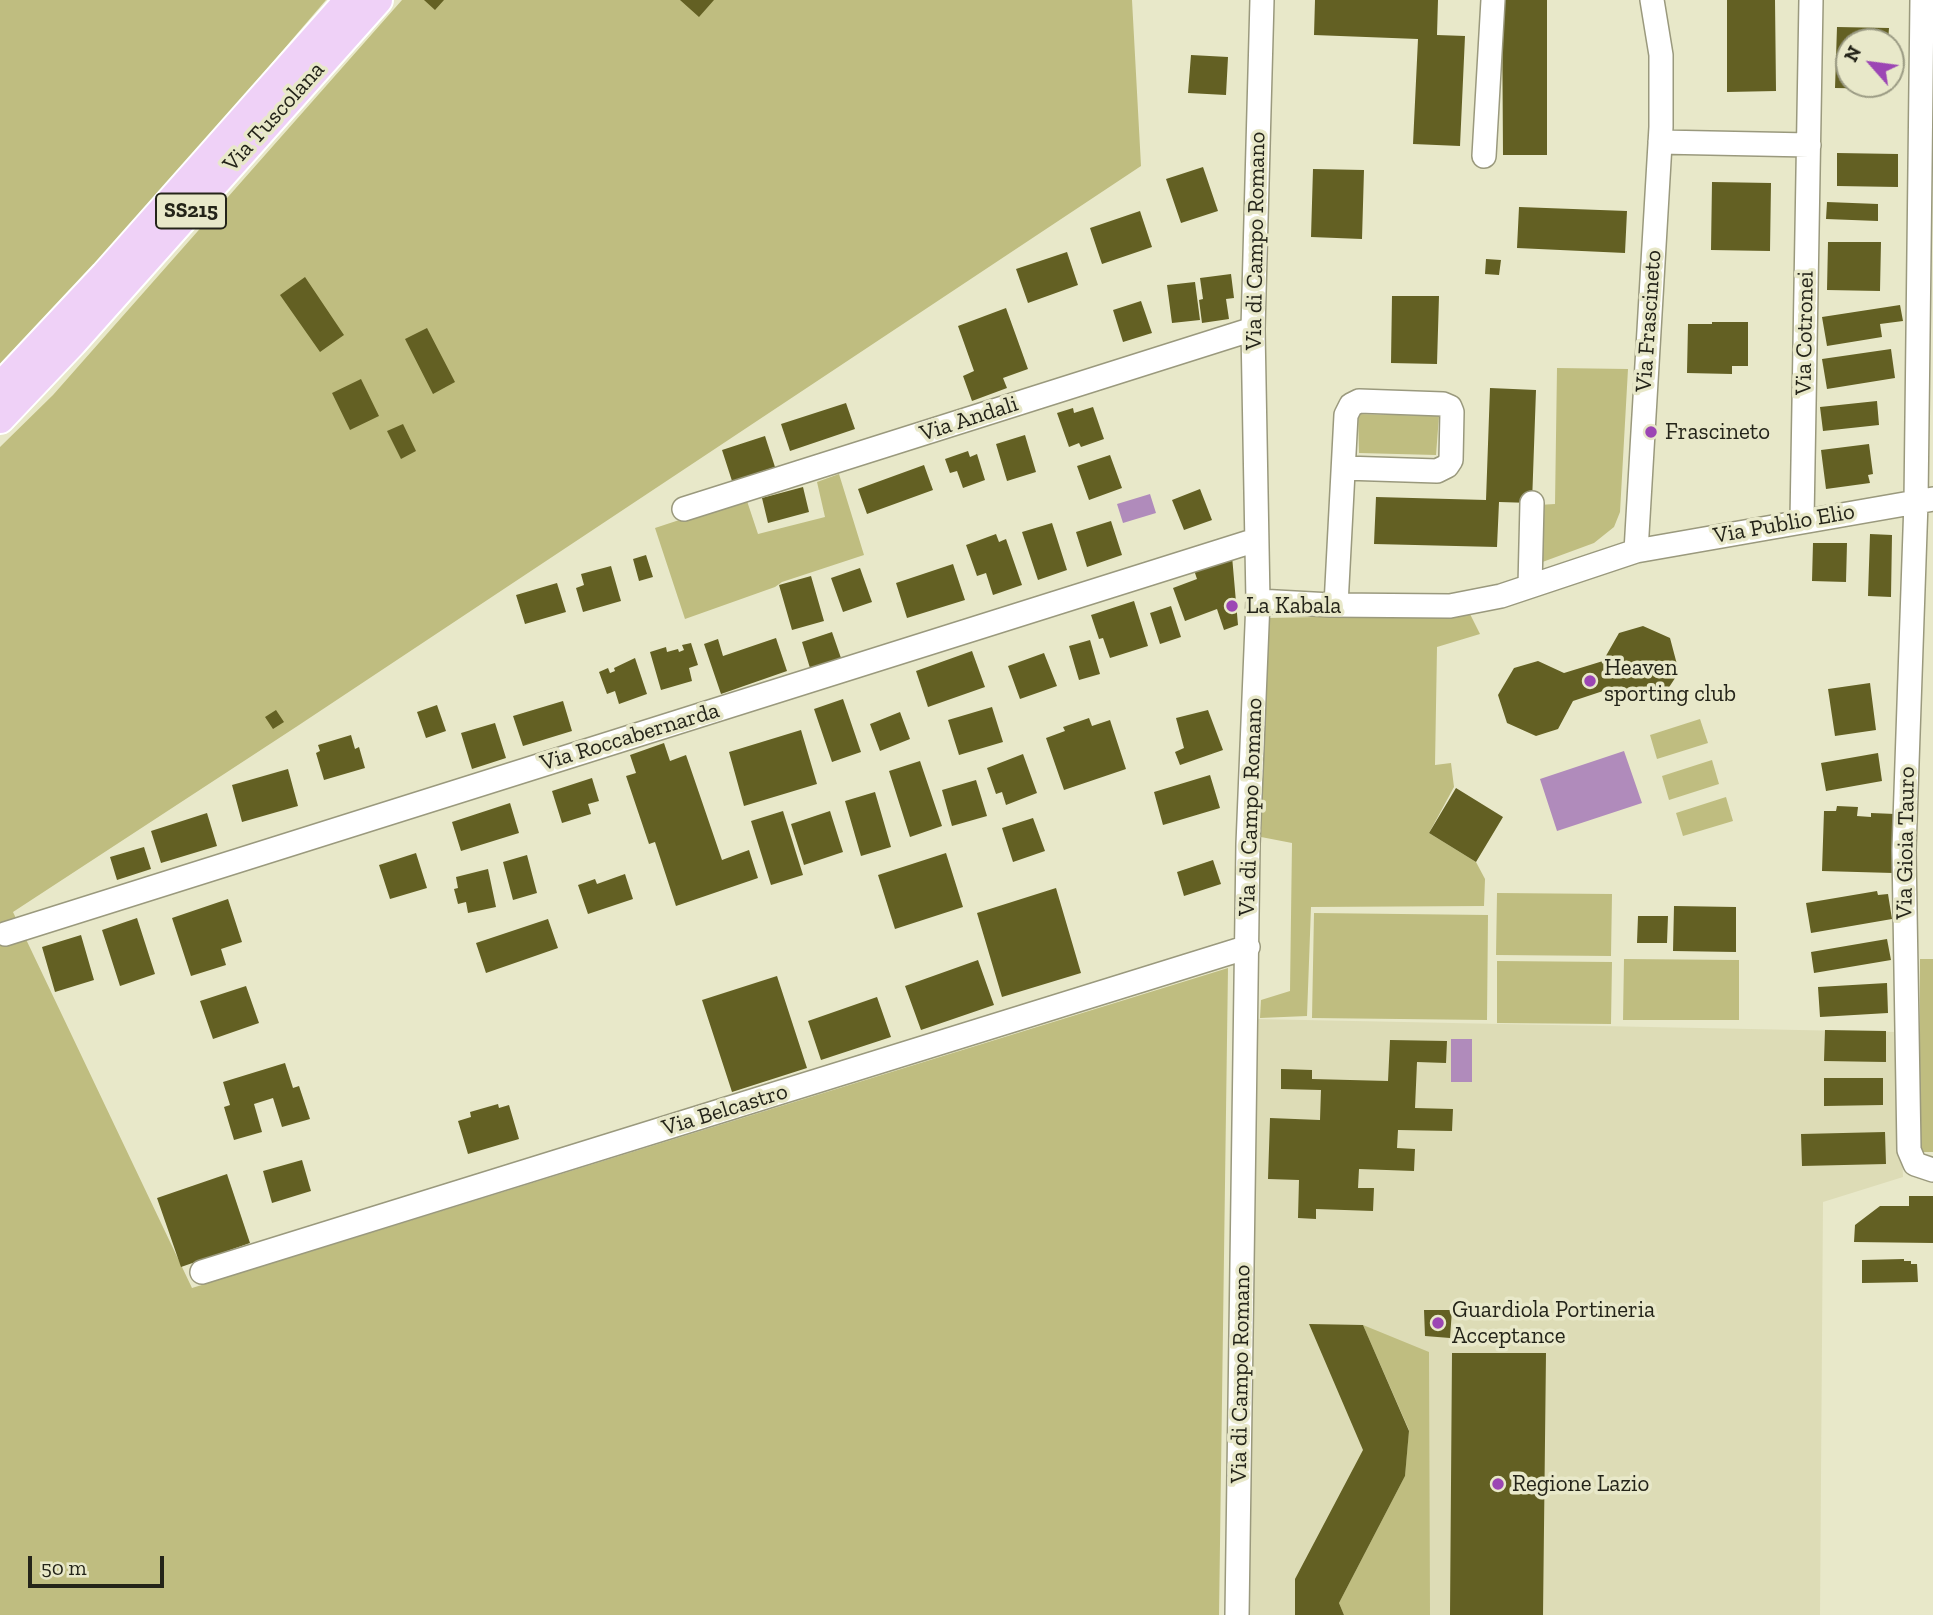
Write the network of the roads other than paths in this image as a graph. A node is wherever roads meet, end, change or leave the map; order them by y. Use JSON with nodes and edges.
{"nodes":[{"id":1,"x":349,"y":0,"type":"edge"},
{"id":2,"x":378,"y":0,"type":"edge"},
{"id":3,"x":1262,"y":0,"type":"edge"},
{"id":4,"x":1493,"y":0,"type":"edge"},
{"id":5,"x":1652,"y":0,"type":"edge"},
{"id":6,"x":1811,"y":0,"type":"edge"},
{"id":7,"x":1922,"y":0,"type":"edge"},
{"id":8,"x":1660,"y":142,"type":"junction"},
{"id":9,"x":1809,"y":145,"type":"junction"},
{"id":10,"x":1484,"y":156,"type":"dead end"},
{"id":11,"x":1253,"y":329,"type":"junction"},
{"id":12,"x":0,"y":387,"type":"edge"},
{"id":13,"x":0,"y":419,"type":"edge"},
{"id":14,"x":1344,"y":468,"type":"junction"},
{"id":15,"x":1924,"y":501,"type":"edge"},
{"id":16,"x":1532,"y":503,"type":"dead end"},
{"id":17,"x":684,"y":509,"type":"dead end"},
{"id":18,"x":1802,"y":520,"type":"junction"},
{"id":19,"x":1256,"y":540,"type":"junction"},
{"id":20,"x":1636,"y":551,"type":"junction"},
{"id":21,"x":1530,"y":586,"type":"junction"},
{"id":22,"x":1258,"y":601,"type":"junction"},
{"id":23,"x":1336,"y":605,"type":"junction"},
{"id":24,"x":5,"y":934,"type":"dead end"},
{"id":25,"x":1248,"y":947,"type":"junction"},
{"id":26,"x":1933,"y":1170,"type":"edge"},
{"id":27,"x":202,"y":1272,"type":"dead end"},
{"id":28,"x":1237,"y":1615,"type":"edge"}],
"edges":[{"from":1,"to":12,"type":"main road","name":"Via Tuscolana","number":"SS215"},
{"from":2,"to":13,"type":"main road","name":"Via Tuscolana","number":"SS215"},
{"from":3,"to":11,"type":"street","name":"Via di Campo Romano"},
{"from":4,"to":10,"type":"street"},
{"from":5,"to":8,"type":"street","name":"Via Frascineto"},
{"from":6,"to":9,"type":"street","name":"Via Cotronei"},
{"from":7,"to":15,"type":"street","name":"Via Gioia Tauro"},
{"from":8,"to":9,"type":"street"},
{"from":8,"to":20,"type":"street","name":"Via Frascineto"},
{"from":9,"to":18,"type":"street","name":"Via Cotronei"},
{"from":11,"to":17,"type":"street","name":"Via Andali"},
{"from":11,"to":19,"type":"street","name":"Via di Campo Romano"},
{"from":14,"to":14,"type":"street"},
{"from":14,"to":23,"type":"street"},
{"from":15,"to":18,"type":"street","name":"Via Publio Elio"},
{"from":15,"to":26,"type":"street","name":"Via Gioia Tauro"},
{"from":16,"to":21,"type":"street"},
{"from":18,"to":20,"type":"street","name":"Via Publio Elio"},
{"from":19,"to":22,"type":"street","name":"Via di Campo Romano"},
{"from":19,"to":24,"type":"street","name":"Via Roccabernarda"},
{"from":20,"to":21,"type":"street"},
{"from":21,"to":23,"type":"street"},
{"from":22,"to":23,"type":"street"},
{"from":22,"to":25,"type":"street","name":"Via di Campo Romano"},
{"from":25,"to":27,"type":"street","name":"Via Belcastro"},
{"from":25,"to":28,"type":"street","name":"Via di Campo Romano"}]}
